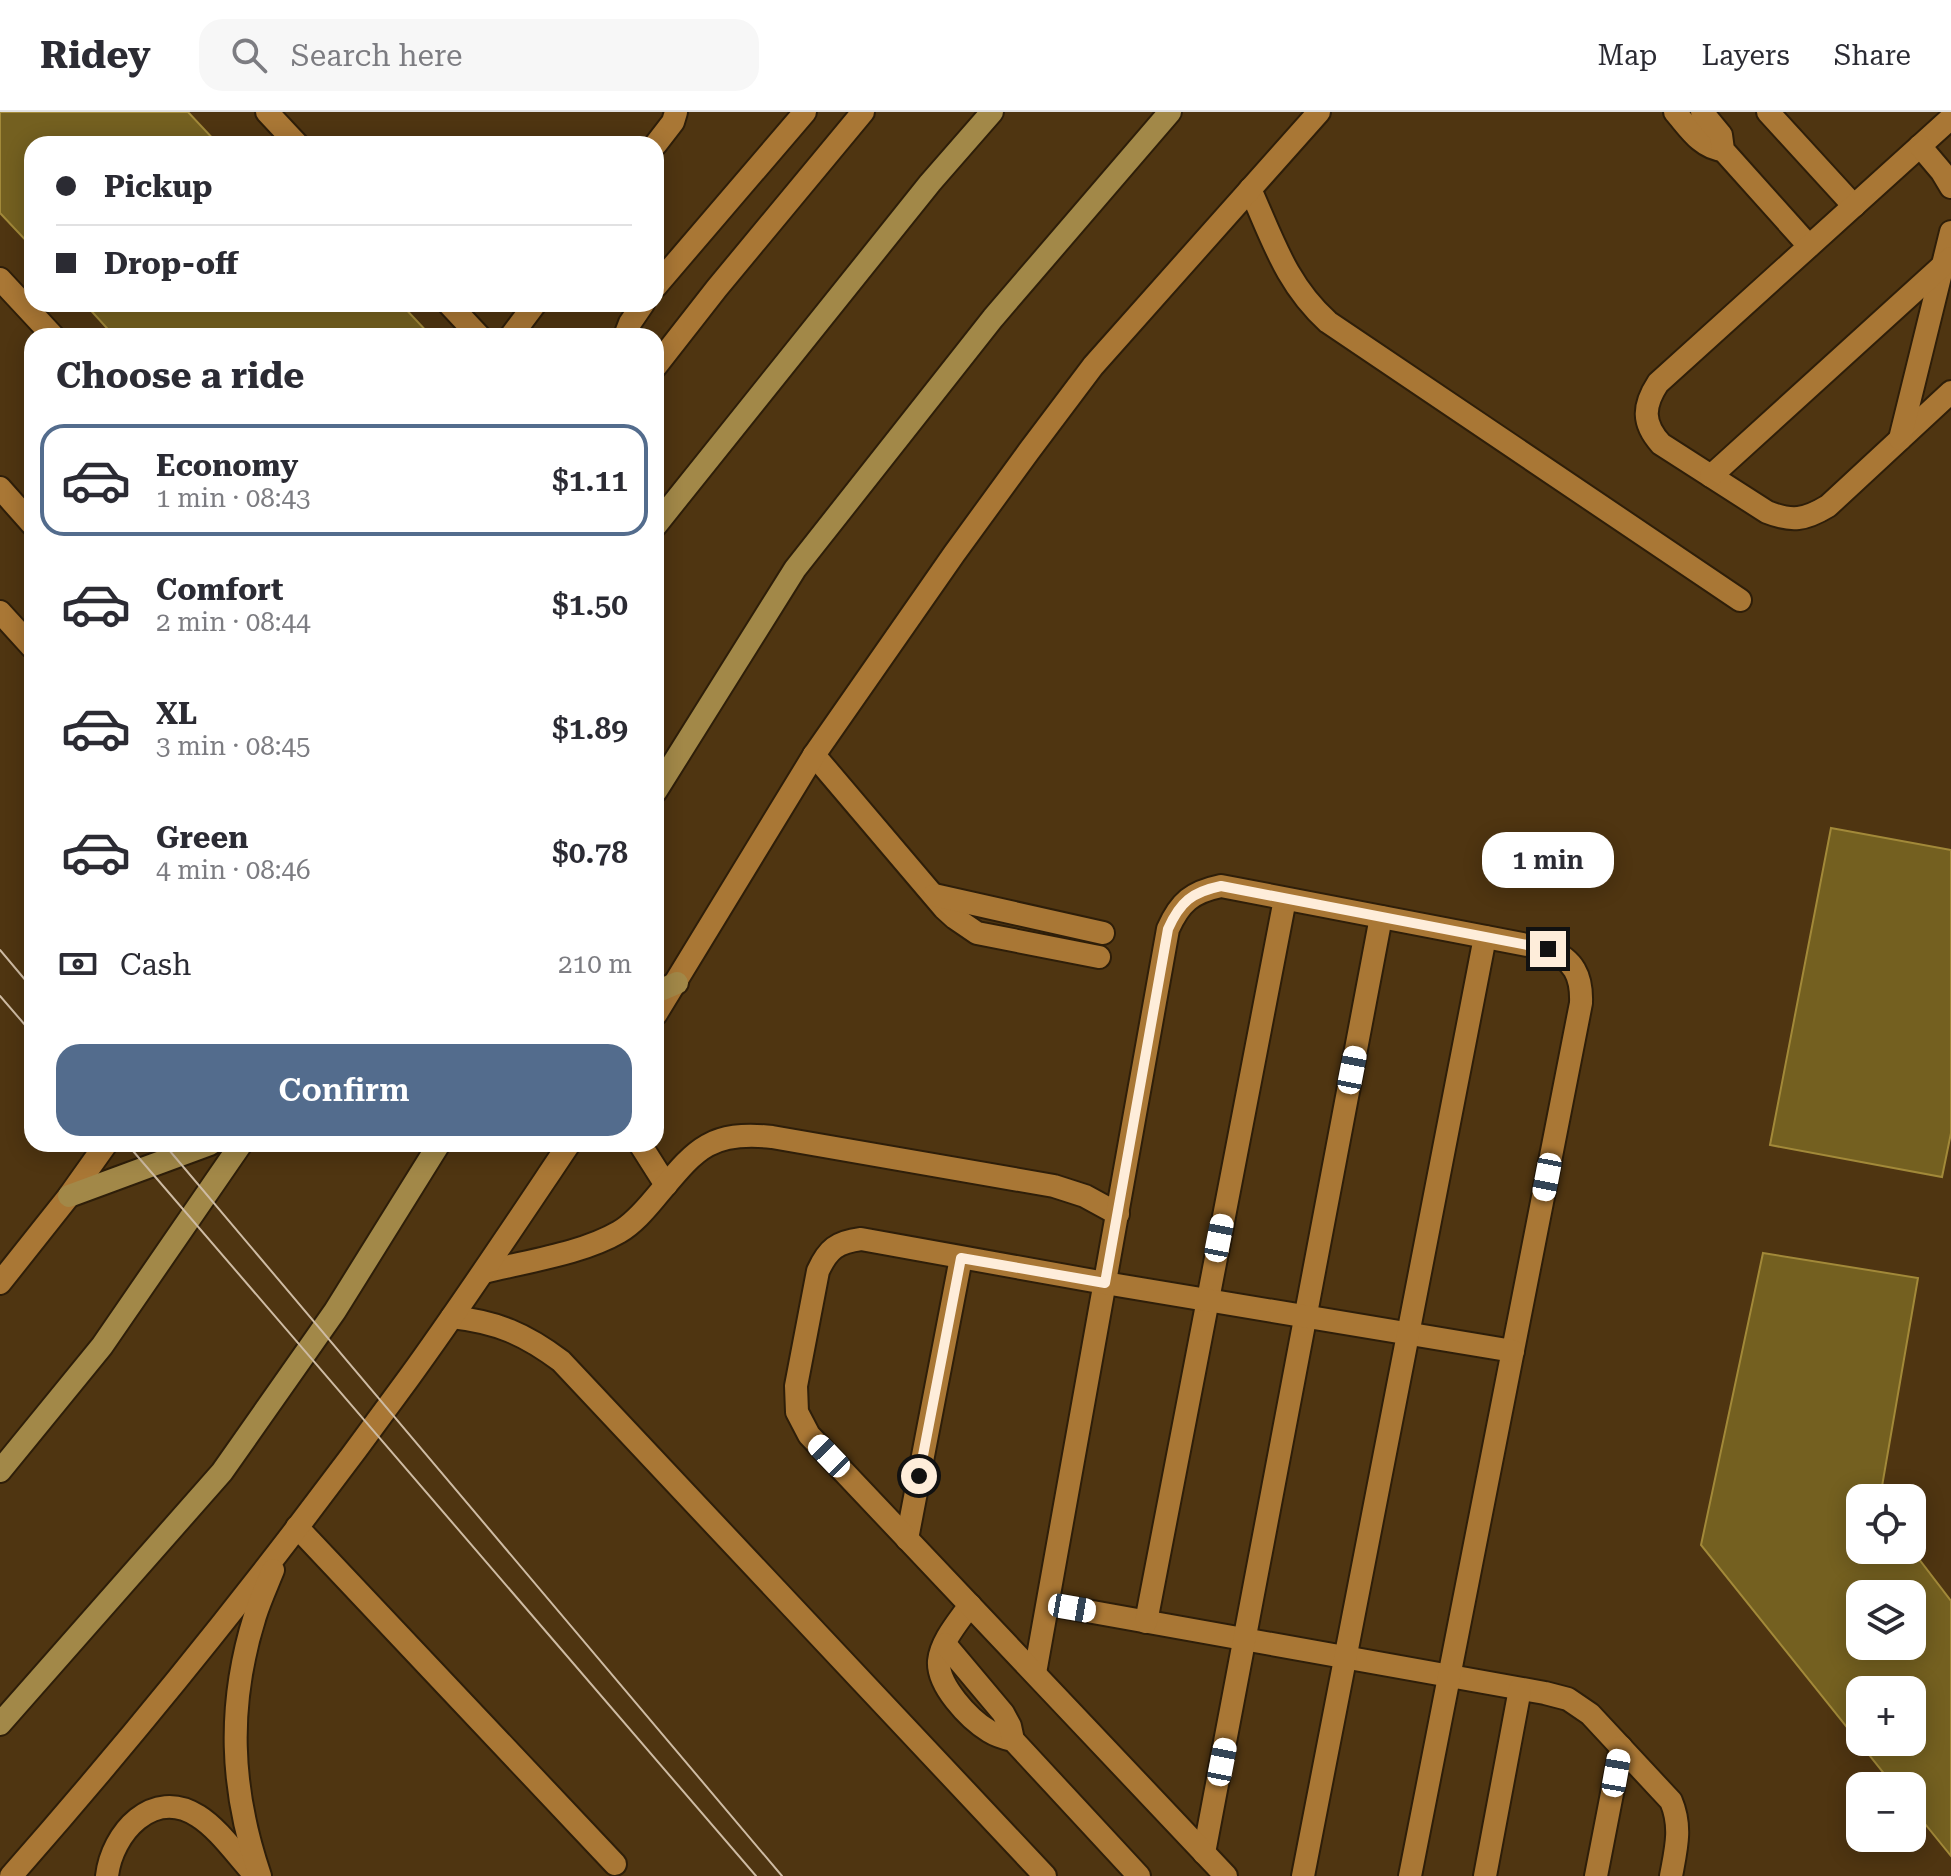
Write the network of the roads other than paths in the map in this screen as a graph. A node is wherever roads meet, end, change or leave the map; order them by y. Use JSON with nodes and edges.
{"nodes":[{"id":1,"x":267,"y":112,"type":"edge"},
{"id":2,"x":676,"y":112,"type":"edge"},
{"id":3,"x":805,"y":112,"type":"edge"},
{"id":4,"x":863,"y":112,"type":"edge"},
{"id":5,"x":992,"y":112,"type":"edge"},
{"id":6,"x":1170,"y":112,"type":"edge"},
{"id":7,"x":1319,"y":112,"type":"edge"},
{"id":8,"x":1675,"y":112,"type":"edge"},
{"id":9,"x":1702,"y":112,"type":"edge"},
{"id":10,"x":1768,"y":112,"type":"edge"},
{"id":11,"x":1951,"y":118,"type":"edge"},
{"id":12,"x":290,"y":136,"type":"edge"},
{"id":13,"x":662,"y":136,"type":"edge"},
{"id":14,"x":1920,"y":146,"type":"junction"},
{"id":15,"x":1723,"y":150,"type":"junction"},
{"id":16,"x":1951,"y":187,"type":"edge"},
{"id":17,"x":1250,"y":189,"type":"junction"},
{"id":18,"x":1854,"y":206,"type":"junction"},
{"id":19,"x":1951,"y":232,"type":"edge"},
{"id":20,"x":1809,"y":246,"type":"junction"},
{"id":21,"x":1947,"y":262,"type":"edge"},
{"id":22,"x":664,"y":277,"type":"edge"},
{"id":23,"x":0,"y":279,"type":"edge"},
{"id":24,"x":24,"y":305,"type":"edge"},
{"id":25,"x":31,"y":312,"type":"edge"},
{"id":26,"x":456,"y":312,"type":"edge"},
{"id":27,"x":46,"y":328,"type":"edge"},
{"id":28,"x":472,"y":328,"type":"edge"},
{"id":29,"x":664,"y":356,"type":"edge"},
{"id":30,"x":1951,"y":392,"type":"edge"},
{"id":31,"x":1900,"y":439,"type":"junction"},
{"id":32,"x":1711,"y":476,"type":"junction"},
{"id":33,"x":0,"y":488,"type":"edge"},
{"id":34,"x":664,"y":508,"type":"edge"},
{"id":35,"x":24,"y":515,"type":"edge"},
{"id":36,"x":1740,"y":600,"type":"dead end"},
{"id":37,"x":0,"y":612,"type":"edge"},
{"id":38,"x":24,"y":638,"type":"edge"},
{"id":39,"x":814,"y":755,"type":"junction"},
{"id":40,"x":664,"y":778,"type":"edge"},
{"id":41,"x":934,"y":895,"type":"junction"},
{"id":42,"x":1285,"y":899,"type":"junction"},
{"id":43,"x":1381,"y":917,"type":"junction"},
{"id":44,"x":1103,"y":933,"type":"dead end"},
{"id":45,"x":1485,"y":937,"type":"junction"},
{"id":46,"x":1099,"y":957,"type":"dead end"},
{"id":47,"x":666,"y":987,"type":"edge"},
{"id":48,"x":100,"y":1152,"type":"edge"},
{"id":49,"x":188,"y":1152,"type":"edge"},
{"id":50,"x":235,"y":1152,"type":"edge"},
{"id":51,"x":434,"y":1152,"type":"edge"},
{"id":52,"x":564,"y":1152,"type":"edge"},
{"id":53,"x":645,"y":1152,"type":"edge"},
{"id":54,"x":666,"y":1185,"type":"junction"},
{"id":55,"x":69,"y":1196,"type":"junction"},
{"id":56,"x":1118,"y":1214,"type":"junction"},
{"id":57,"x":961,"y":1258,"type":"junction"},
{"id":58,"x":484,"y":1272,"type":"junction"},
{"id":59,"x":0,"y":1283,"type":"edge"},
{"id":60,"x":1105,"y":1283,"type":"junction"},
{"id":61,"x":1208,"y":1300,"type":"junction"},
{"id":62,"x":1306,"y":1316,"type":"junction"},
{"id":63,"x":452,"y":1317,"type":"junction"},
{"id":64,"x":1408,"y":1333,"type":"junction"},
{"id":65,"x":1513,"y":1351,"type":"junction"},
{"id":66,"x":0,"y":1471,"type":"edge"},
{"id":67,"x":297,"y":1527,"type":"junction"},
{"id":68,"x":907,"y":1539,"type":"junction"},
{"id":69,"x":1048,"y":1604,"type":"junction"},
{"id":70,"x":970,"y":1605,"type":"junction"},
{"id":71,"x":1146,"y":1622,"type":"junction"},
{"id":72,"x":1245,"y":1639,"type":"junction"},
{"id":73,"x":1345,"y":1657,"type":"junction"},
{"id":74,"x":1035,"y":1673,"type":"junction"},
{"id":75,"x":1449,"y":1676,"type":"junction"},
{"id":76,"x":1520,"y":1689,"type":"junction"},
{"id":77,"x":0,"y":1724,"type":"edge"},
{"id":78,"x":1621,"y":1747,"type":"junction"},
{"id":79,"x":1204,"y":1853,"type":"junction"},
{"id":80,"x":615,"y":1864,"type":"dead end"},
{"id":81,"x":11,"y":1876,"type":"edge"},
{"id":82,"x":107,"y":1876,"type":"edge"},
{"id":83,"x":258,"y":1876,"type":"edge"},
{"id":84,"x":1045,"y":1876,"type":"edge"},
{"id":85,"x":1139,"y":1876,"type":"edge"},
{"id":86,"x":1226,"y":1876,"type":"edge"},
{"id":87,"x":1303,"y":1876,"type":"edge"},
{"id":88,"x":1410,"y":1876,"type":"edge"},
{"id":89,"x":1485,"y":1876,"type":"edge"},
{"id":90,"x":1596,"y":1876,"type":"edge"},
{"id":91,"x":1671,"y":1876,"type":"edge"}],
"edges":[{"from":1,"to":12,"type":"street"},
{"from":2,"to":13,"type":"street"},
{"from":3,"to":22,"type":"street"},
{"from":4,"to":29,"type":"street"},
{"from":5,"to":34,"type":"main road"},
{"from":6,"to":40,"type":"main road"},
{"from":7,"to":17,"type":"street"},
{"from":8,"to":15,"type":"street"},
{"from":9,"to":15,"type":"street"},
{"from":10,"to":18,"type":"street"},
{"from":11,"to":14,"type":"street"},
{"from":14,"to":16,"type":"street"},
{"from":14,"to":18,"type":"street"},
{"from":15,"to":20,"type":"street"},
{"from":17,"to":36,"type":"street"},
{"from":17,"to":39,"type":"street"},
{"from":18,"to":20,"type":"street"},
{"from":19,"to":21,"type":"street"},
{"from":20,"to":32,"type":"street"},
{"from":21,"to":31,"type":"street"},
{"from":21,"to":32,"type":"street"},
{"from":23,"to":24,"type":"street"},
{"from":25,"to":27,"type":"street"},
{"from":26,"to":28,"type":"street"},
{"from":30,"to":31,"type":"street"},
{"from":31,"to":32,"type":"street"},
{"from":33,"to":35,"type":"street"},
{"from":37,"to":38,"type":"street"},
{"from":39,"to":41,"type":"street"},
{"from":39,"to":47,"type":"street"},
{"from":41,"to":44,"type":"street"},
{"from":41,"to":46,"type":"street"},
{"from":42,"to":43,"type":"street"},
{"from":42,"to":56,"type":"street"},
{"from":42,"to":61,"type":"street"},
{"from":43,"to":45,"type":"street"},
{"from":43,"to":62,"type":"street"},
{"from":45,"to":64,"type":"street"},
{"from":45,"to":65,"type":"street"},
{"from":48,"to":55,"type":"street"},
{"from":49,"to":55,"type":"main road"},
{"from":50,"to":66,"type":"main road"},
{"from":51,"to":77,"type":"main road"},
{"from":52,"to":58,"type":"street"},
{"from":53,"to":54,"type":"street"},
{"from":54,"to":56,"type":"street"},
{"from":54,"to":58,"type":"street"},
{"from":55,"to":59,"type":"street"},
{"from":56,"to":60,"type":"street"},
{"from":57,"to":60,"type":"street"},
{"from":57,"to":68,"type":"street"},
{"from":57,"to":68,"type":"street"},
{"from":58,"to":63,"type":"street"},
{"from":60,"to":61,"type":"street"},
{"from":60,"to":69,"type":"street"},
{"from":61,"to":62,"type":"street"},
{"from":61,"to":71,"type":"street"},
{"from":62,"to":64,"type":"street"},
{"from":62,"to":72,"type":"street"},
{"from":63,"to":67,"type":"street"},
{"from":63,"to":84,"type":"street"},
{"from":64,"to":65,"type":"street"},
{"from":64,"to":73,"type":"street"},
{"from":65,"to":75,"type":"street"},
{"from":67,"to":80,"type":"street"},
{"from":67,"to":81,"type":"street"},
{"from":67,"to":83,"type":"street"},
{"from":68,"to":70,"type":"street"},
{"from":69,"to":71,"type":"street"},
{"from":69,"to":74,"type":"street"},
{"from":70,"to":74,"type":"street"},
{"from":70,"to":85,"type":"street"},
{"from":71,"to":72,"type":"street"},
{"from":72,"to":73,"type":"street"},
{"from":72,"to":79,"type":"street"},
{"from":73,"to":75,"type":"street"},
{"from":73,"to":87,"type":"street"},
{"from":74,"to":79,"type":"street"},
{"from":75,"to":76,"type":"street"},
{"from":75,"to":88,"type":"street"},
{"from":76,"to":78,"type":"street"},
{"from":76,"to":89,"type":"street"},
{"from":78,"to":90,"type":"street"},
{"from":78,"to":91,"type":"street"},
{"from":79,"to":86,"type":"street"},
{"from":82,"to":83,"type":"street"}]}
